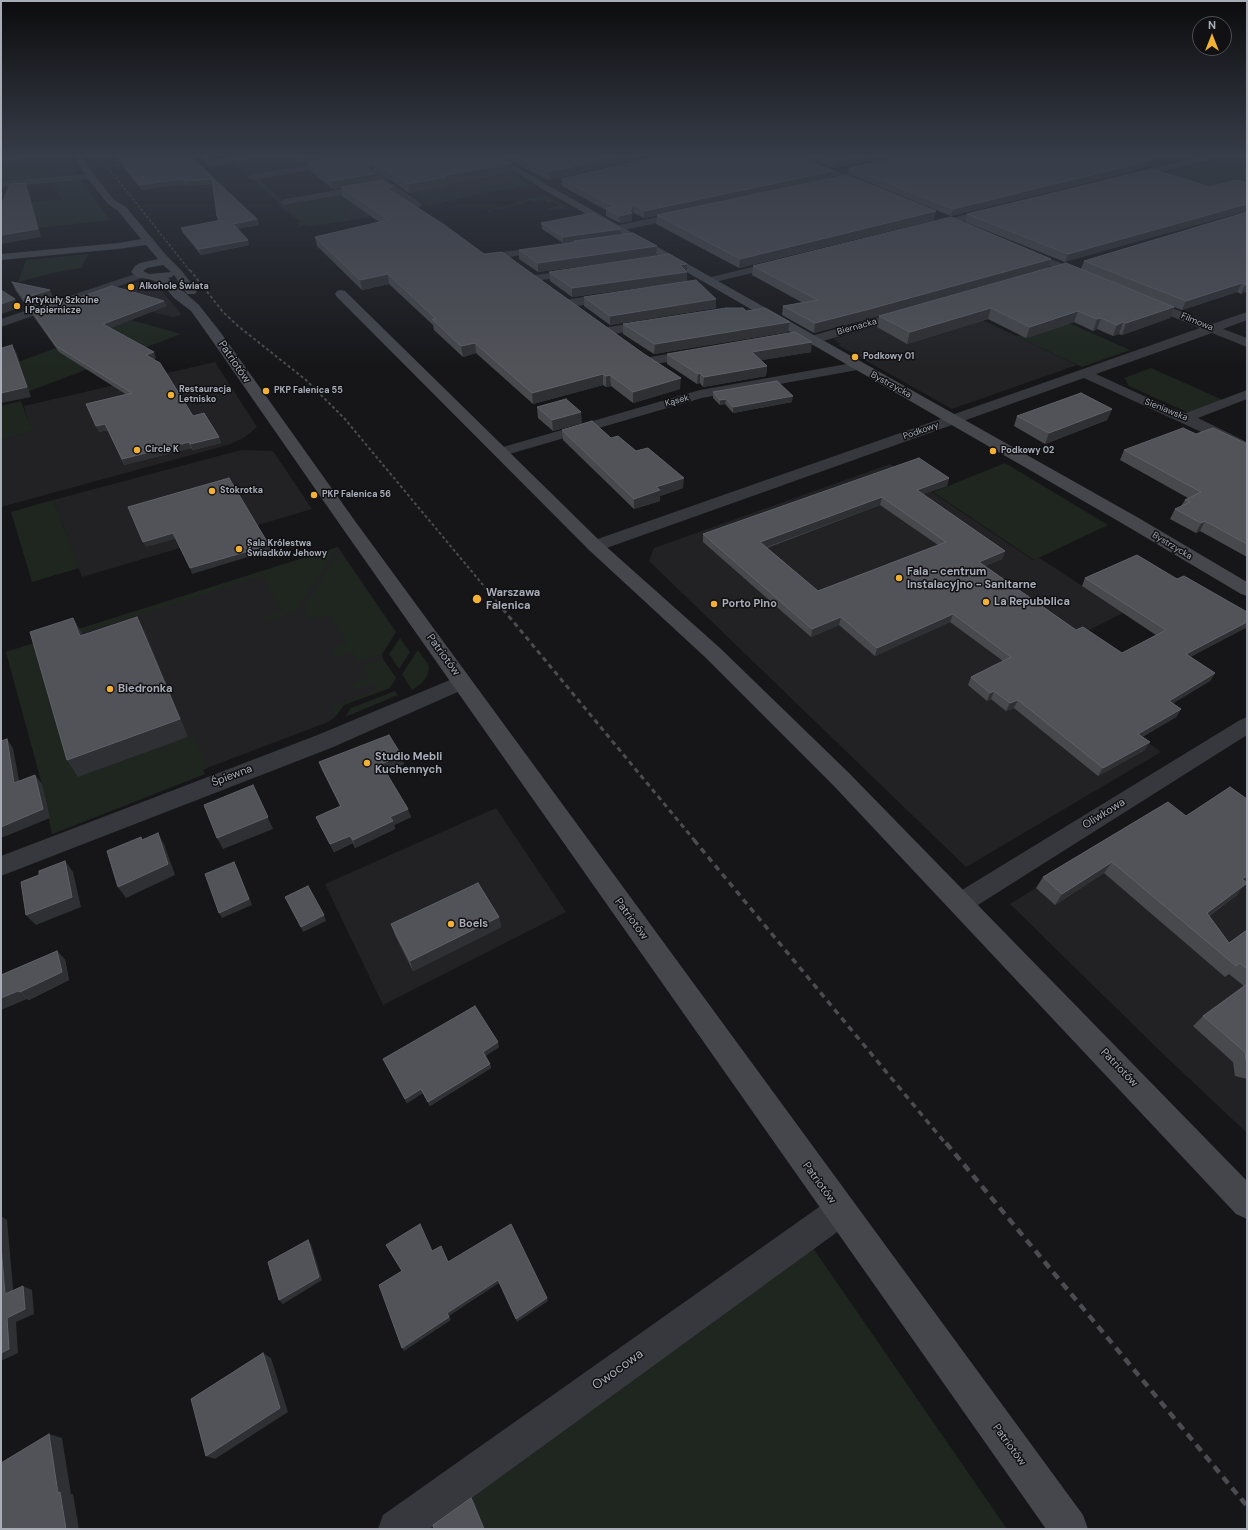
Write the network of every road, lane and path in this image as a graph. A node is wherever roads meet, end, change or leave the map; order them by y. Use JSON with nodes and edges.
{"nodes":[{"id":1,"x":130,"y":227,"type":"edge"},
{"id":2,"x":609,"y":227,"type":"edge"},
{"id":3,"x":642,"y":227,"type":"edge"},
{"id":4,"x":619,"y":234,"type":"junction"},
{"id":5,"x":556,"y":248,"type":"edge"},
{"id":6,"x":1015,"y":248,"type":"edge"},
{"id":7,"x":142,"y":253,"type":"junction"},
{"id":8,"x":504,"y":255,"type":"junction"},
{"id":9,"x":1,"y":257,"type":"edge"},
{"id":10,"x":488,"y":257,"type":"edge"},
{"id":11,"x":672,"y":258,"type":"junction"},
{"id":12,"x":794,"y":260,"type":"edge"},
{"id":13,"x":166,"y":261,"type":"junction"},
{"id":14,"x":649,"y":262,"type":"edge"},
{"id":15,"x":1083,"y":264,"type":"dead end"},
{"id":16,"x":1064,"y":268,"type":"junction"},
{"id":17,"x":588,"y":270,"type":"edge"},
{"id":18,"x":177,"y":272,"type":"junction"},
{"id":19,"x":1042,"y":274,"type":"edge"},
{"id":20,"x":154,"y":277,"type":"junction"},
{"id":21,"x":535,"y":278,"type":"junction"},
{"id":22,"x":1093,"y":280,"type":"edge"},
{"id":23,"x":712,"y":281,"type":"junction"},
{"id":24,"x":691,"y":285,"type":"edge"},
{"id":25,"x":548,"y":287,"type":"edge"},
{"id":26,"x":340,"y":294,"type":"dead end"},
{"id":27,"x":622,"y":295,"type":"edge"},
{"id":28,"x":1136,"y":297,"type":"edge"},
{"id":29,"x":758,"y":307,"type":"junction"},
{"id":30,"x":195,"y":308,"type":"junction"},
{"id":31,"x":918,"y":310,"type":"edge"},
{"id":32,"x":734,"y":311,"type":"edge"},
{"id":33,"x":582,"y":312,"type":"edge"},
{"id":34,"x":1247,"y":316,"type":"edge"},
{"id":35,"x":663,"y":322,"type":"edge"},
{"id":36,"x":1,"y":323,"type":"edge"},
{"id":37,"x":1211,"y":328,"type":"junction"},
{"id":38,"x":808,"y":337,"type":"junction"},
{"id":39,"x":789,"y":338,"type":"edge"},
{"id":40,"x":621,"y":340,"type":"edge"},
{"id":41,"x":1247,"y":344,"type":"edge"},
{"id":42,"x":712,"y":350,"type":"edge"},
{"id":43,"x":639,"y":353,"type":"edge"},
{"id":44,"x":650,"y":361,"type":"junction"},
{"id":45,"x":858,"y":366,"type":"junction"},
{"id":46,"x":663,"y":369,"type":"edge"},
{"id":47,"x":1084,"y":373,"type":"junction"},
{"id":48,"x":688,"y":386,"type":"dead end"},
{"id":49,"x":700,"y":394,"type":"junction"},
{"id":50,"x":1247,"y":394,"type":"edge"},
{"id":51,"x":1186,"y":418,"type":"junction"},
{"id":52,"x":953,"y":420,"type":"junction"},
{"id":53,"x":1247,"y":448,"type":"edge"},
{"id":54,"x":501,"y":452,"type":"junction"},
{"id":55,"x":595,"y":546,"type":"junction"},
{"id":56,"x":1247,"y":590,"type":"edge"},
{"id":57,"x":462,"y":682,"type":"junction"},
{"id":58,"x":1247,"y":725,"type":"edge"},
{"id":59,"x":1,"y":866,"type":"edge"},
{"id":60,"x":961,"y":903,"type":"junction"},
{"id":61,"x":1247,"y":1203,"type":"edge"},
{"id":62,"x":840,"y":1211,"type":"junction"},
{"id":63,"x":397,"y":1529,"type":"edge"},
{"id":64,"x":1069,"y":1529,"type":"edge"}],
"edges":[{"from":1,"to":7,"type":"main road"},
{"from":2,"to":4,"type":"main road","name":"Bystrzycka"},
{"from":3,"to":4,"type":"street"},
{"from":4,"to":11,"type":"main road","name":"Bystrzycka"},
{"from":5,"to":8,"type":"street"},
{"from":6,"to":16,"type":"street"},
{"from":7,"to":9,"type":"main road"},
{"from":7,"to":13,"type":"main road"},
{"from":7,"to":13,"type":"main road"},
{"from":7,"to":20,"type":"main road"},
{"from":7,"to":36,"type":"street"},
{"from":8,"to":10,"type":"street"},
{"from":8,"to":21,"type":"street"},
{"from":11,"to":14,"type":"street"},
{"from":11,"to":23,"type":"main road","name":"Bystrzycka"},
{"from":12,"to":23,"type":"street"},
{"from":13,"to":18,"type":"main road","name":"Patriotów"},
{"from":15,"to":16,"type":"street"},
{"from":16,"to":19,"type":"street"},
{"from":16,"to":22,"type":"street"},
{"from":17,"to":21,"type":"street"},
{"from":18,"to":20,"type":"main road"},
{"from":18,"to":30,"type":"main road","name":"Patriotów"},
{"from":20,"to":30,"type":"main road","name":"Patriotów"},
{"from":21,"to":25,"type":"street"},
{"from":23,"to":24,"type":"street"},
{"from":23,"to":29,"type":"main road","name":"Bystrzycka"},
{"from":26,"to":54,"type":"main road","name":"Patriotów"},
{"from":27,"to":33,"type":"street"},
{"from":28,"to":37,"type":"street","name":"Filmowa"},
{"from":29,"to":32,"type":"street"},
{"from":29,"to":38,"type":"main road","name":"Bystrzycka"},
{"from":30,"to":57,"type":"main road","name":"Patriotów"},
{"from":31,"to":38,"type":"street","name":"Biernacka"},
{"from":34,"to":37,"type":"street","name":"Podkowy"},
{"from":35,"to":40,"type":"street"},
{"from":37,"to":41,"type":"street","name":"Filmowa"},
{"from":37,"to":47,"type":"street","name":"Podkowy"},
{"from":38,"to":39,"type":"street","name":"Biernacka"},
{"from":38,"to":45,"type":"main road","name":"Bystrzycka"},
{"from":42,"to":44,"type":"street"},
{"from":43,"to":44,"type":"street"},
{"from":44,"to":46,"type":"street"},
{"from":45,"to":49,"type":"street","name":"Kąsek"},
{"from":45,"to":52,"type":"main road","name":"Bystrzycka"},
{"from":47,"to":51,"type":"street","name":"Sieniawska"},
{"from":47,"to":52,"type":"street","name":"Podkowy"},
{"from":48,"to":49,"type":"street"},
{"from":49,"to":54,"type":"street","name":"Kąsek"},
{"from":50,"to":51,"type":"street"},
{"from":51,"to":53,"type":"street","name":"Sieniawska"},
{"from":52,"to":55,"type":"street","name":"Podkowy"},
{"from":52,"to":56,"type":"main road","name":"Bystrzycka"},
{"from":54,"to":55,"type":"main road","name":"Patriotów"},
{"from":55,"to":60,"type":"main road","name":"Patriotów"},
{"from":57,"to":59,"type":"street","name":"Śpiewna"},
{"from":57,"to":62,"type":"main road","name":"Patriotów"},
{"from":58,"to":60,"type":"street","name":"Oliwkowa"},
{"from":60,"to":61,"type":"main road","name":"Patriotów"},
{"from":62,"to":63,"type":"street","name":"Owocowa"},
{"from":62,"to":64,"type":"main road","name":"Patriotów"}]}
